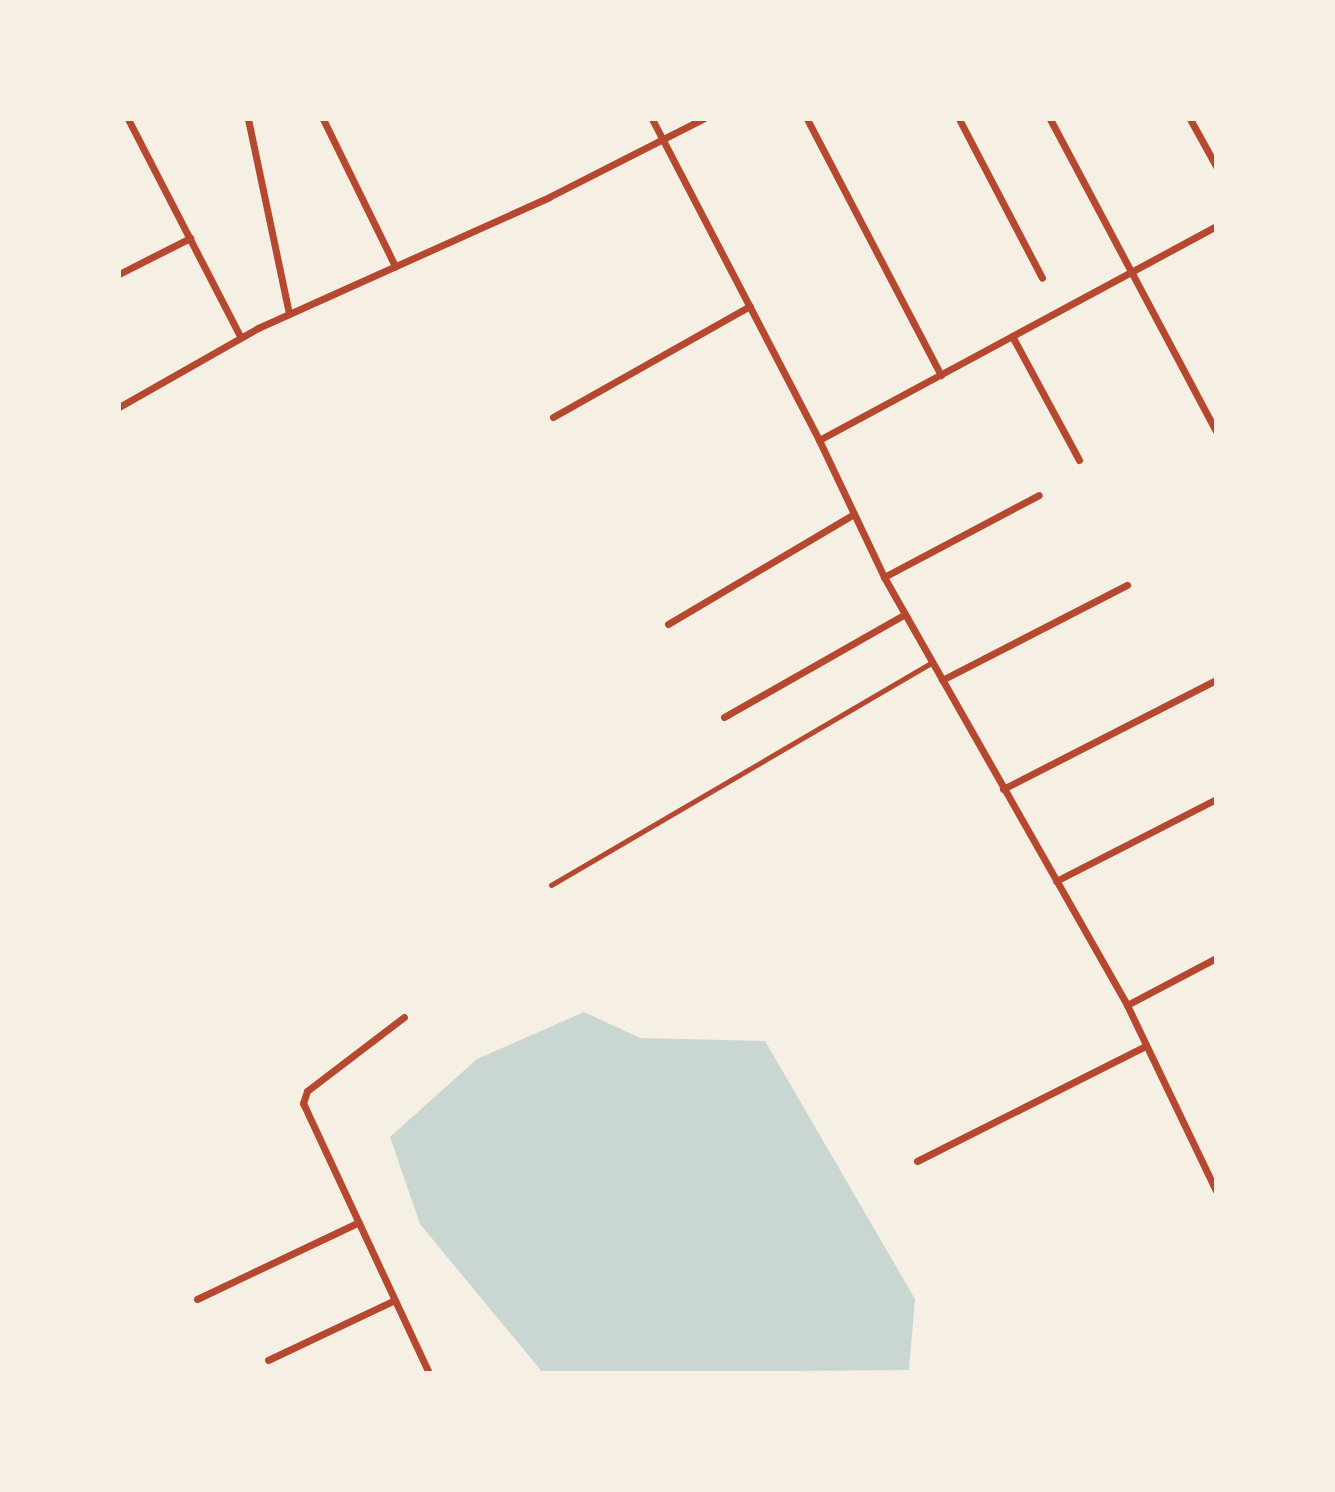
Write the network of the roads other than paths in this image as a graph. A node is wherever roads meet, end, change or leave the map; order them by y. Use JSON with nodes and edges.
{"nodes":[{"id":1,"x":128,"y":119,"type":"edge"},
{"id":2,"x":248,"y":119,"type":"edge"},
{"id":3,"x":323,"y":119,"type":"edge"},
{"id":4,"x":652,"y":119,"type":"edge"},
{"id":5,"x":703,"y":119,"type":"edge"},
{"id":6,"x":807,"y":119,"type":"edge"},
{"id":7,"x":959,"y":119,"type":"edge"},
{"id":8,"x":1050,"y":119,"type":"edge"},
{"id":9,"x":1191,"y":119,"type":"edge"},
{"id":10,"x":665,"y":140,"type":"junction"},
{"id":11,"x":1216,"y":166,"type":"edge"},
{"id":12,"x":1216,"y":226,"type":"edge"},
{"id":13,"x":190,"y":238,"type":"junction"},
{"id":14,"x":395,"y":266,"type":"junction"},
{"id":15,"x":1132,"y":271,"type":"junction"},
{"id":16,"x":119,"y":274,"type":"edge"},
{"id":17,"x":1042,"y":278,"type":"dead end"},
{"id":18,"x":750,"y":306,"type":"junction"},
{"id":19,"x":289,"y":314,"type":"junction"},
{"id":20,"x":1012,"y":336,"type":"junction"},
{"id":21,"x":241,"y":338,"type":"junction"},
{"id":22,"x":941,"y":375,"type":"junction"},
{"id":23,"x":119,"y":407,"type":"edge"},
{"id":24,"x":553,"y":417,"type":"dead end"},
{"id":25,"x":1216,"y":430,"type":"edge"},
{"id":26,"x":819,"y":440,"type":"junction"},
{"id":27,"x":1079,"y":460,"type":"dead end"},
{"id":28,"x":1039,"y":495,"type":"dead end"},
{"id":29,"x":854,"y":514,"type":"junction"},
{"id":30,"x":884,"y":578,"type":"junction"},
{"id":31,"x":1126,"y":585,"type":"dead end"},
{"id":32,"x":905,"y":614,"type":"junction"},
{"id":33,"x":668,"y":624,"type":"dead end"},
{"id":34,"x":932,"y":662,"type":"junction"},
{"id":35,"x":942,"y":680,"type":"junction"},
{"id":36,"x":1216,"y":680,"type":"edge"},
{"id":37,"x":724,"y":717,"type":"dead end"},
{"id":38,"x":1003,"y":789,"type":"junction"},
{"id":39,"x":1216,"y":799,"type":"edge"},
{"id":40,"x":1056,"y":881,"type":"junction"},
{"id":41,"x":551,"y":885,"type":"dead end"},
{"id":42,"x":1216,"y":958,"type":"edge"},
{"id":43,"x":1127,"y":1005,"type":"junction"},
{"id":44,"x":404,"y":1017,"type":"dead end"},
{"id":45,"x":1146,"y":1046,"type":"junction"},
{"id":46,"x":917,"y":1161,"type":"dead end"},
{"id":47,"x":1216,"y":1191,"type":"edge"},
{"id":48,"x":359,"y":1222,"type":"junction"},
{"id":49,"x":197,"y":1299,"type":"dead end"},
{"id":50,"x":394,"y":1300,"type":"junction"},
{"id":51,"x":268,"y":1360,"type":"dead end"},
{"id":52,"x":429,"y":1373,"type":"edge"}],
"edges":[{"from":1,"to":13,"type":"street"},
{"from":2,"to":19,"type":"street"},
{"from":3,"to":14,"type":"street"},
{"from":4,"to":10,"type":"street"},
{"from":5,"to":10,"type":"street"},
{"from":6,"to":22,"type":"street"},
{"from":7,"to":17,"type":"street"},
{"from":8,"to":15,"type":"street"},
{"from":9,"to":11,"type":"street"},
{"from":10,"to":14,"type":"street"},
{"from":10,"to":18,"type":"street"},
{"from":12,"to":15,"type":"street"},
{"from":13,"to":16,"type":"street"},
{"from":13,"to":21,"type":"street"},
{"from":14,"to":19,"type":"street"},
{"from":15,"to":20,"type":"street"},
{"from":15,"to":25,"type":"street"},
{"from":18,"to":24,"type":"street"},
{"from":18,"to":26,"type":"street"},
{"from":19,"to":21,"type":"street"},
{"from":20,"to":22,"type":"street"},
{"from":20,"to":27,"type":"street"},
{"from":21,"to":23,"type":"street"},
{"from":22,"to":26,"type":"street"},
{"from":26,"to":29,"type":"street"},
{"from":28,"to":30,"type":"street"},
{"from":29,"to":30,"type":"street"},
{"from":29,"to":33,"type":"street"},
{"from":30,"to":32,"type":"street"},
{"from":31,"to":35,"type":"street"},
{"from":32,"to":34,"type":"street"},
{"from":32,"to":37,"type":"street"},
{"from":34,"to":35,"type":"street"},
{"from":34,"to":41,"type":"lane"},
{"from":35,"to":38,"type":"street"},
{"from":36,"to":38,"type":"street"},
{"from":38,"to":40,"type":"street"},
{"from":39,"to":40,"type":"street"},
{"from":40,"to":43,"type":"street"},
{"from":42,"to":43,"type":"street"},
{"from":43,"to":45,"type":"street"},
{"from":44,"to":48,"type":"street"},
{"from":45,"to":46,"type":"street"},
{"from":45,"to":47,"type":"street"},
{"from":48,"to":49,"type":"street"},
{"from":48,"to":50,"type":"street"},
{"from":50,"to":51,"type":"street"},
{"from":50,"to":52,"type":"street"}]}
